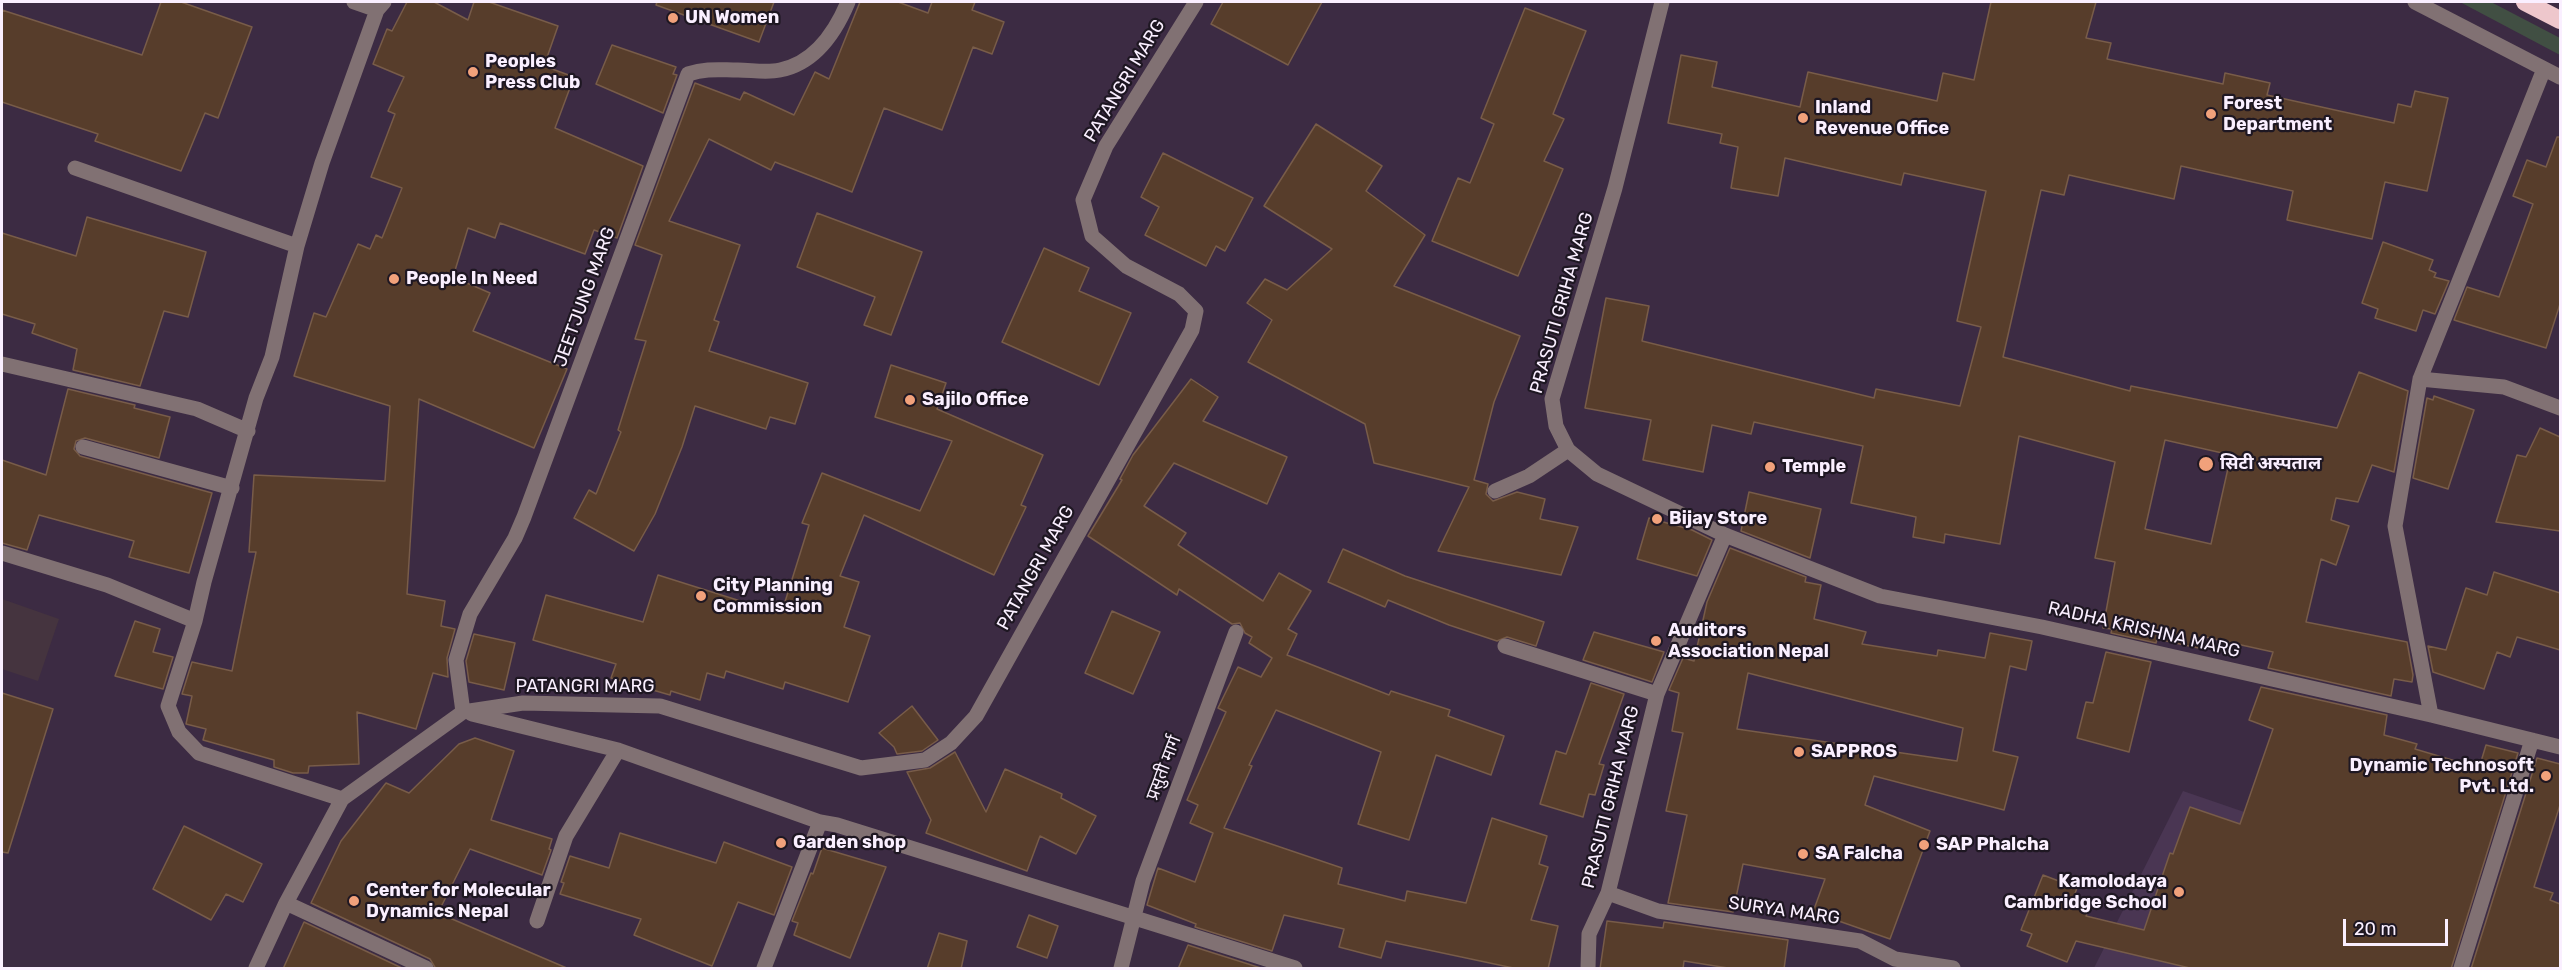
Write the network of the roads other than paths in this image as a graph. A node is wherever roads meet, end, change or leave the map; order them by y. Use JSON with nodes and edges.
{"nodes":[{"id":1,"x":354,"y":2,"type":"edge"},
{"id":2,"x":848,"y":2,"type":"edge"},
{"id":3,"x":1196,"y":2,"type":"edge"},
{"id":4,"x":1662,"y":2,"type":"edge"},
{"id":5,"x":2415,"y":2,"type":"edge"},
{"id":6,"x":2525,"y":2,"type":"edge"},
{"id":7,"x":381,"y":6,"type":"edge"},
{"id":8,"x":2560,"y":20,"type":"edge"},
{"id":9,"x":2544,"y":69,"type":"junction"},
{"id":10,"x":2560,"y":77,"type":"edge"},
{"id":11,"x":75,"y":168,"type":"dead end"},
{"id":12,"x":297,"y":246,"type":"junction"},
{"id":13,"x":2,"y":364,"type":"edge"},
{"id":14,"x":2420,"y":379,"type":"junction"},
{"id":15,"x":2560,"y":408,"type":"edge"},
{"id":16,"x":248,"y":431,"type":"junction"},
{"id":17,"x":83,"y":447,"type":"dead end"},
{"id":18,"x":1568,"y":450,"type":"junction"},
{"id":19,"x":232,"y":488,"type":"junction"},
{"id":20,"x":1495,"y":491,"type":"dead end"},
{"id":21,"x":1725,"y":535,"type":"junction"},
{"id":22,"x":2,"y":553,"type":"edge"},
{"id":23,"x":195,"y":621,"type":"junction"},
{"id":24,"x":1236,"y":632,"type":"dead end"},
{"id":25,"x":1505,"y":646,"type":"dead end"},
{"id":26,"x":1658,"y":694,"type":"junction"},
{"id":27,"x":463,"y":712,"type":"junction"},
{"id":28,"x":2431,"y":715,"type":"junction"},
{"id":29,"x":2532,"y":740,"type":"junction"},
{"id":30,"x":2560,"y":747,"type":"edge"},
{"id":31,"x":618,"y":750,"type":"junction"},
{"id":32,"x":342,"y":799,"type":"junction"},
{"id":33,"x":820,"y":822,"type":"junction"},
{"id":34,"x":1608,"y":894,"type":"junction"},
{"id":35,"x":286,"y":903,"type":"junction"},
{"id":36,"x":1132,"y":919,"type":"junction"},
{"id":37,"x":537,"y":921,"type":"dead end"},
{"id":38,"x":256,"y":969,"type":"edge"},
{"id":39,"x":426,"y":969,"type":"edge"},
{"id":40,"x":764,"y":969,"type":"edge"},
{"id":41,"x":1121,"y":969,"type":"edge"},
{"id":42,"x":1295,"y":969,"type":"edge"},
{"id":43,"x":1588,"y":969,"type":"edge"},
{"id":44,"x":1953,"y":969,"type":"edge"},
{"id":45,"x":2461,"y":969,"type":"edge"}],
"edges":[{"from":1,"to":7,"type":"street"},
{"from":2,"to":27,"type":"street","name":"JEETJUNG MARG"},
{"from":3,"to":27,"type":"street","name":"PATANGRI MARG"},
{"from":4,"to":18,"type":"street","name":"PRASUTI GRIHA MARG"},
{"from":5,"to":9,"type":"street"},
{"from":6,"to":8,"type":"highway"},
{"from":7,"to":12,"type":"street"},
{"from":9,"to":10,"type":"street"},
{"from":9,"to":14,"type":"street"},
{"from":11,"to":12,"type":"street"},
{"from":12,"to":16,"type":"street"},
{"from":13,"to":16,"type":"street"},
{"from":14,"to":15,"type":"street"},
{"from":14,"to":28,"type":"street"},
{"from":16,"to":19,"type":"street"},
{"from":17,"to":19,"type":"street"},
{"from":18,"to":20,"type":"street"},
{"from":18,"to":21,"type":"street","name":"PRASUTI GRIHA MARG"},
{"from":19,"to":23,"type":"street"},
{"from":21,"to":26,"type":"street","name":"PRASUTI GRIHA MARG"},
{"from":21,"to":28,"type":"street","name":"RADHA KRISHNA MARG"},
{"from":22,"to":23,"type":"street"},
{"from":23,"to":32,"type":"street"},
{"from":24,"to":36,"type":"street","name":"प्रसुती मार्ग"},
{"from":25,"to":26,"type":"street"},
{"from":26,"to":34,"type":"street","name":"PRASUTI GRIHA MARG"},
{"from":27,"to":31,"type":"street"},
{"from":27,"to":32,"type":"street"},
{"from":28,"to":29,"type":"street","name":"RADHA KRISHNA MARG"},
{"from":29,"to":30,"type":"street","name":"RADHA KRISHNA MARG"},
{"from":29,"to":45,"type":"street"},
{"from":31,"to":33,"type":"street"},
{"from":31,"to":37,"type":"street"},
{"from":32,"to":35,"type":"street"},
{"from":33,"to":36,"type":"street"},
{"from":33,"to":40,"type":"street"},
{"from":34,"to":43,"type":"street","name":"PRASUTI GRIHA MARG"},
{"from":34,"to":44,"type":"street","name":"SURYA MARG"},
{"from":35,"to":38,"type":"street"},
{"from":35,"to":39,"type":"street"},
{"from":36,"to":41,"type":"street","name":"प्रसुती मार्ग"},
{"from":36,"to":42,"type":"street"}]}
